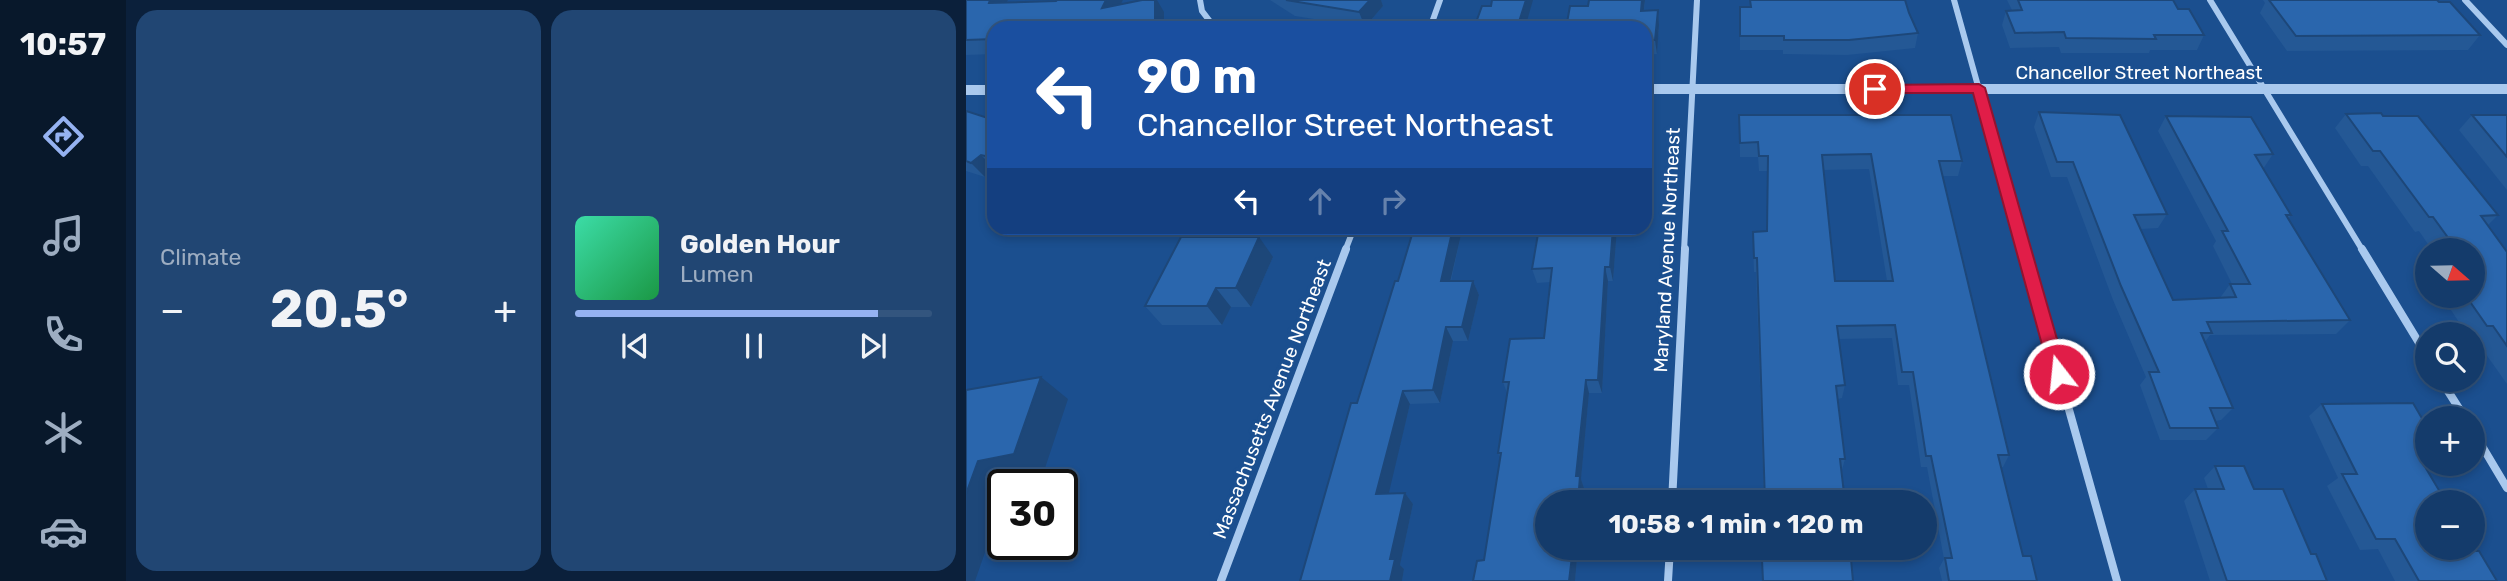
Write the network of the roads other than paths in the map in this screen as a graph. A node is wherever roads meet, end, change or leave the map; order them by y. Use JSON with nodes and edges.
{"nodes":[{"id":1,"x":1200,"y":0,"type":"edge"},
{"id":2,"x":1440,"y":0,"type":"edge"},
{"id":3,"x":1697,"y":0,"type":"edge"},
{"id":4,"x":1954,"y":0,"type":"edge"},
{"id":5,"x":2210,"y":0,"type":"edge"},
{"id":6,"x":2465,"y":0,"type":"edge"},
{"id":7,"x":1210,"y":21,"type":"edge"},
{"id":8,"x":1432,"y":21,"type":"edge"},
{"id":9,"x":2507,"y":45,"type":"edge"},
{"id":10,"x":1979,"y":88,"type":"junction"},
{"id":11,"x":1652,"y":89,"type":"edge"},
{"id":12,"x":2507,"y":89,"type":"edge"},
{"id":13,"x":966,"y":90,"type":"edge"},
{"id":14,"x":987,"y":90,"type":"edge"},
{"id":15,"x":1693,"y":90,"type":"junction"},
{"id":16,"x":2265,"y":90,"type":"junction"},
{"id":17,"x":1350,"y":235,"type":"edge"},
{"id":18,"x":2415,"y":336,"type":"edge"},
{"id":19,"x":2485,"y":451,"type":"edge"},
{"id":20,"x":2507,"y":488,"type":"edge"},
{"id":21,"x":1673,"y":490,"type":"edge"},
{"id":22,"x":1669,"y":560,"type":"edge"},
{"id":23,"x":1221,"y":581,"type":"edge"},
{"id":24,"x":1668,"y":581,"type":"edge"},
{"id":25,"x":2118,"y":581,"type":"edge"}],
"edges":[{"from":1,"to":7,"type":"street"},
{"from":2,"to":8,"type":"street"},
{"from":3,"to":15,"type":"street","name":"Maryland Avenue Northeast"},
{"from":4,"to":10,"type":"street"},
{"from":5,"to":16,"type":"street"},
{"from":6,"to":9,"type":"street"},
{"from":10,"to":15,"type":"street","name":"Chancellor Street Northeast"},
{"from":10,"to":16,"type":"street","name":"Chancellor Street Northeast"},
{"from":10,"to":25,"type":"street"},
{"from":11,"to":15,"type":"street","name":"Chancellor Street Northeast"},
{"from":12,"to":16,"type":"street","name":"Chancellor Street Northeast"},
{"from":13,"to":14,"type":"street"},
{"from":15,"to":21,"type":"street","name":"Maryland Avenue Northeast"},
{"from":16,"to":18,"type":"street"},
{"from":17,"to":23,"type":"street","name":"Massachusetts Avenue Northeast"},
{"from":19,"to":20,"type":"street"},
{"from":22,"to":24,"type":"street"}]}
